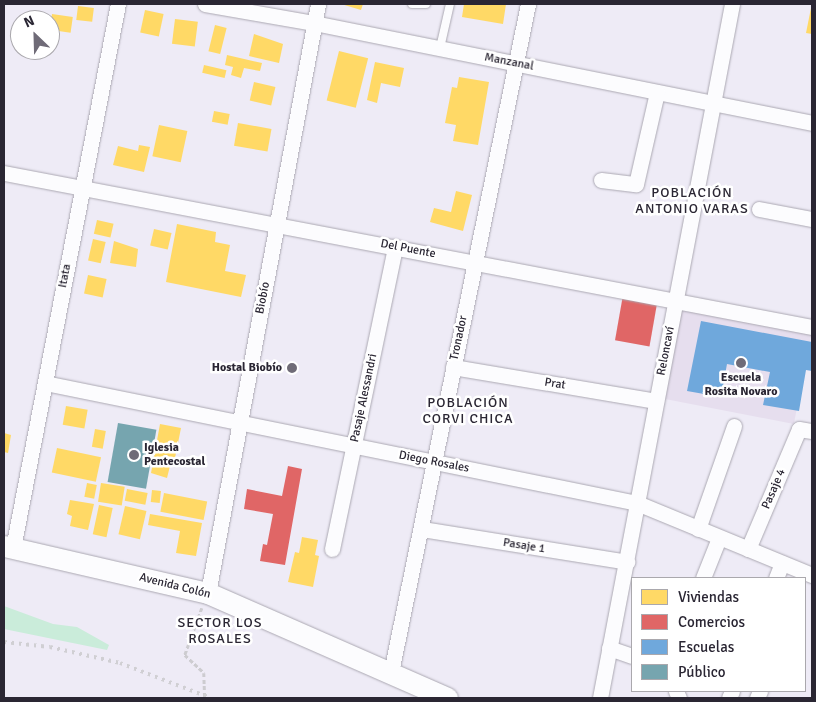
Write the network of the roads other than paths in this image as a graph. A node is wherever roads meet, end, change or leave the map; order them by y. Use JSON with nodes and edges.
{"nodes":[{"id":1,"x":118,"y":4,"type":"edge"},
{"id":2,"x":205,"y":4,"type":"edge"},
{"id":3,"x":318,"y":4,"type":"edge"},
{"id":4,"x":412,"y":4,"type":"edge"},
{"id":5,"x":426,"y":4,"type":"edge"},
{"id":6,"x":450,"y":4,"type":"edge"},
{"id":7,"x":528,"y":4,"type":"edge"},
{"id":8,"x":732,"y":4,"type":"edge"},
{"id":9,"x":314,"y":23,"type":"junction"},
{"id":10,"x":440,"y":48,"type":"junction"},
{"id":11,"x":516,"y":63,"type":"junction"},
{"id":12,"x":657,"y":92,"type":"junction"},
{"id":13,"x":713,"y":103,"type":"junction"},
{"id":14,"x":812,"y":123,"type":"edge"},
{"id":15,"x":4,"y":173,"type":"edge"},
{"id":16,"x":601,"y":180,"type":"dead end"},
{"id":17,"x":82,"y":188,"type":"junction"},
{"id":18,"x":759,"y":208,"type":"dead end"},
{"id":19,"x":812,"y":219,"type":"edge"},
{"id":20,"x":277,"y":224,"type":"junction"},
{"id":21,"x":395,"y":247,"type":"junction"},
{"id":22,"x":475,"y":262,"type":"junction"},
{"id":23,"x":675,"y":300,"type":"junction"},
{"id":24,"x":812,"y":326,"type":"edge"},
{"id":25,"x":453,"y":367,"type":"junction"},
{"id":26,"x":44,"y":383,"type":"junction"},
{"id":27,"x":656,"y":401,"type":"junction"},
{"id":28,"x":240,"y":423,"type":"junction"},
{"id":29,"x":734,"y":426,"type":"dead end"},
{"id":30,"x":806,"y":430,"type":"edge"},
{"id":31,"x":354,"y":446,"type":"junction"},
{"id":32,"x":434,"y":462,"type":"junction"},
{"id":33,"x":637,"y":503,"type":"junction"},
{"id":34,"x":422,"y":529,"type":"junction"},
{"id":35,"x":698,"y":529,"type":"junction"},
{"id":36,"x":719,"y":538,"type":"junction"},
{"id":37,"x":8,"y":547,"type":"edge"},
{"id":38,"x":332,"y":549,"type":"dead end"},
{"id":39,"x":748,"y":549,"type":"junction"},
{"id":40,"x":627,"y":562,"type":"junction"},
{"id":41,"x":782,"y":563,"type":"junction"},
{"id":42,"x":809,"y":574,"type":"edge"},
{"id":43,"x":703,"y":577,"type":"edge"},
{"id":44,"x":776,"y":577,"type":"edge"},
{"id":45,"x":208,"y":593,"type":"junction"},
{"id":46,"x":609,"y":648,"type":"junction"},
{"id":47,"x":631,"y":656,"type":"edge"},
{"id":48,"x":391,"y":672,"type":"junction"},
{"id":49,"x":447,"y":698,"type":"edge"},
{"id":50,"x":600,"y":698,"type":"edge"}],
"edges":[{"from":1,"to":17,"type":"street","name":"Itata"},
{"from":2,"to":9,"type":"street","name":"Manzanal"},
{"from":3,"to":9,"type":"street","name":"Biobío"},
{"from":4,"to":5,"type":"lane"},
{"from":6,"to":10,"type":"lane"},
{"from":7,"to":11,"type":"street","name":"Tronador"},
{"from":8,"to":13,"type":"street","name":"Reloncaví"},
{"from":9,"to":10,"type":"street","name":"Manzanal"},
{"from":9,"to":20,"type":"street","name":"Biobío"},
{"from":10,"to":11,"type":"street","name":"Manzanal"},
{"from":11,"to":12,"type":"street","name":"Manzanal"},
{"from":11,"to":22,"type":"street","name":"Tronador"},
{"from":12,"to":13,"type":"street","name":"Manzanal"},
{"from":12,"to":16,"type":"street"},
{"from":13,"to":14,"type":"street","name":"Manzanal"},
{"from":13,"to":23,"type":"street","name":"Reloncaví"},
{"from":15,"to":17,"type":"street","name":"Del Puente"},
{"from":17,"to":20,"type":"street","name":"Del Puente"},
{"from":17,"to":26,"type":"street","name":"Itata"},
{"from":18,"to":19,"type":"street"},
{"from":20,"to":21,"type":"street","name":"Del Puente"},
{"from":20,"to":28,"type":"street","name":"Biobío"},
{"from":21,"to":22,"type":"street","name":"Del Puente"},
{"from":21,"to":31,"type":"street","name":"Pasaje Alessandri"},
{"from":22,"to":23,"type":"street","name":"Del Puente"},
{"from":22,"to":25,"type":"street","name":"Tronador"},
{"from":23,"to":24,"type":"street","name":"Del Puente"},
{"from":23,"to":27,"type":"street","name":"Reloncaví"},
{"from":25,"to":27,"type":"street","name":"Prat"},
{"from":25,"to":32,"type":"street","name":"Tronador"},
{"from":26,"to":28,"type":"street","name":"Diego Rosales"},
{"from":26,"to":37,"type":"street","name":"Itata"},
{"from":27,"to":33,"type":"street","name":"Reloncaví"},
{"from":28,"to":31,"type":"street","name":"Diego Rosales"},
{"from":28,"to":45,"type":"street","name":"Biobío"},
{"from":29,"to":35,"type":"street"},
{"from":30,"to":39,"type":"street","name":"Pasaje 4"},
{"from":31,"to":32,"type":"street","name":"Diego Rosales"},
{"from":31,"to":38,"type":"street","name":"Pasaje Alessandri"},
{"from":32,"to":33,"type":"street","name":"Diego Rosales"},
{"from":32,"to":34,"type":"street","name":"Tronador"},
{"from":33,"to":35,"type":"street","name":"Diego Rosales"},
{"from":33,"to":40,"type":"street","name":"Reloncaví"},
{"from":34,"to":40,"type":"street","name":"Pasaje 1"},
{"from":34,"to":48,"type":"street","name":"Tronador"},
{"from":35,"to":36,"type":"street","name":"Diego Rosales"},
{"from":36,"to":39,"type":"street","name":"Diego Rosales"},
{"from":36,"to":43,"type":"street"},
{"from":37,"to":45,"type":"main road","name":"Avenida Colón"},
{"from":39,"to":41,"type":"street","name":"Diego Rosales"},
{"from":40,"to":46,"type":"street","name":"Reloncaví"},
{"from":41,"to":42,"type":"street","name":"Diego Rosales"},
{"from":41,"to":44,"type":"street"},
{"from":45,"to":48,"type":"main road","name":"Avenida Colón"},
{"from":46,"to":47,"type":"street"},
{"from":46,"to":50,"type":"street","name":"Reloncaví"},
{"from":48,"to":49,"type":"main road","name":"Avenida Colón"}]}
